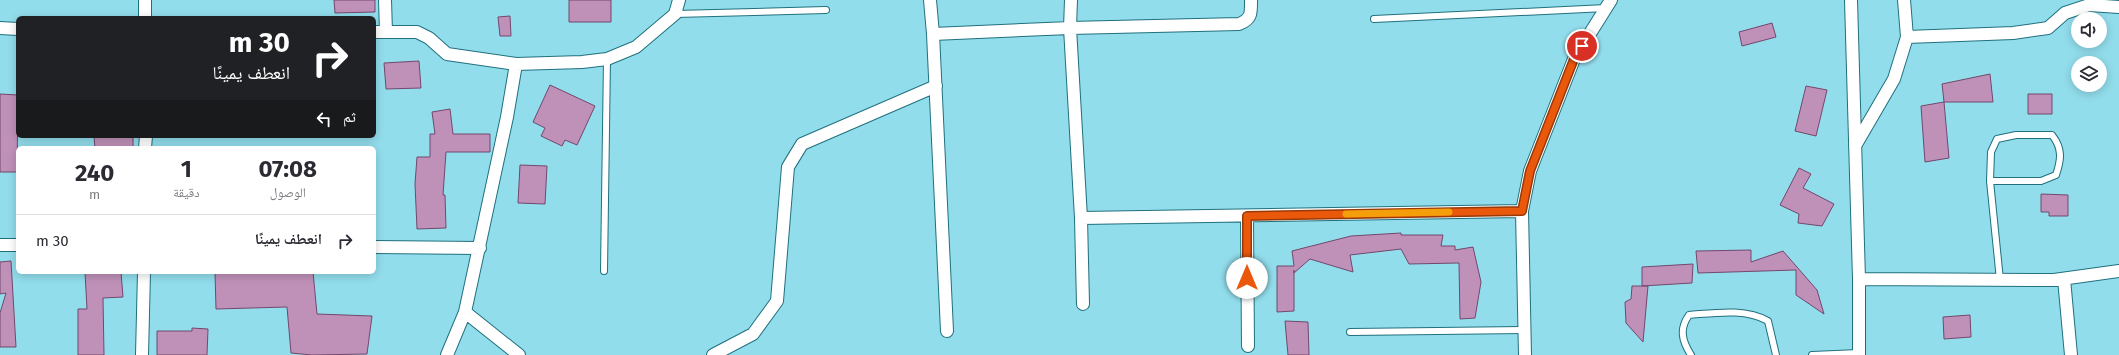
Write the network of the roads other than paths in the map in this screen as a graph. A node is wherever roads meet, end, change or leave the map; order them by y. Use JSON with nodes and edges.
{"nodes":[{"id":1,"x":145,"y":0,"type":"edge"},
{"id":2,"x":385,"y":0,"type":"edge"},
{"id":3,"x":679,"y":0,"type":"edge"},
{"id":4,"x":930,"y":0,"type":"edge"},
{"id":5,"x":1071,"y":0,"type":"edge"},
{"id":6,"x":1251,"y":0,"type":"edge"},
{"id":7,"x":1904,"y":0,"type":"edge"},
{"id":8,"x":1849,"y":3,"type":"edge"},
{"id":9,"x":1608,"y":4,"type":"edge"},
{"id":10,"x":2119,"y":7,"type":"edge"},
{"id":11,"x":826,"y":10,"type":"dead end"},
{"id":12,"x":675,"y":14,"type":"junction"},
{"id":13,"x":145,"y":16,"type":"edge"},
{"id":14,"x":1374,"y":19,"type":"dead end"},
{"id":15,"x":0,"y":28,"type":"edge"},
{"id":16,"x":1070,"y":28,"type":"junction"},
{"id":17,"x":16,"y":29,"type":"edge"},
{"id":18,"x":376,"y":32,"type":"edge"},
{"id":19,"x":386,"y":32,"type":"junction"},
{"id":20,"x":934,"y":34,"type":"junction"},
{"id":21,"x":1907,"y":37,"type":"junction"},
{"id":22,"x":607,"y":59,"type":"junction"},
{"id":23,"x":516,"y":64,"type":"junction"},
{"id":24,"x":936,"y":86,"type":"junction"},
{"id":25,"x":1854,"y":146,"type":"junction"},
{"id":26,"x":1990,"y":182,"type":"junction"},
{"id":27,"x":1522,"y":211,"type":"junction"},
{"id":28,"x":1247,"y":216,"type":"junction"},
{"id":29,"x":1081,"y":218,"type":"junction"},
{"id":30,"x":0,"y":245,"type":"edge"},
{"id":31,"x":16,"y":245,"type":"edge"},
{"id":32,"x":376,"y":247,"type":"edge"},
{"id":33,"x":480,"y":248,"type":"junction"},
{"id":34,"x":604,"y":271,"type":"dead end"},
{"id":35,"x":2119,"y":271,"type":"edge"},
{"id":36,"x":144,"y":274,"type":"edge"},
{"id":37,"x":1858,"y":279,"type":"junction"},
{"id":38,"x":2000,"y":280,"type":"junction"},
{"id":39,"x":2064,"y":280,"type":"junction"},
{"id":40,"x":1083,"y":304,"type":"dead end"},
{"id":41,"x":465,"y":312,"type":"junction"},
{"id":42,"x":1524,"y":330,"type":"junction"},
{"id":43,"x":947,"y":331,"type":"dead end"},
{"id":44,"x":1350,"y":332,"type":"dead end"},
{"id":45,"x":1248,"y":346,"type":"dead end"},
{"id":46,"x":1859,"y":354,"type":"edge"},
{"id":47,"x":142,"y":355,"type":"edge"},
{"id":48,"x":447,"y":355,"type":"edge"},
{"id":49,"x":519,"y":355,"type":"edge"},
{"id":50,"x":712,"y":355,"type":"edge"},
{"id":51,"x":1525,"y":355,"type":"edge"},
{"id":52,"x":1691,"y":355,"type":"edge"},
{"id":53,"x":1776,"y":355,"type":"edge"},
{"id":54,"x":1812,"y":355,"type":"edge"},
{"id":55,"x":2071,"y":355,"type":"edge"}],
"edges":[{"from":1,"to":13,"type":"street"},
{"from":2,"to":19,"type":"street"},
{"from":3,"to":12,"type":"street"},
{"from":4,"to":20,"type":"street"},
{"from":5,"to":16,"type":"street"},
{"from":6,"to":16,"type":"street"},
{"from":7,"to":21,"type":"street"},
{"from":8,"to":25,"type":"street"},
{"from":9,"to":14,"type":"lane"},
{"from":9,"to":27,"type":"street"},
{"from":10,"to":21,"type":"street"},
{"from":11,"to":12,"type":"lane"},
{"from":12,"to":22,"type":"street"},
{"from":15,"to":17,"type":"street"},
{"from":16,"to":20,"type":"street"},
{"from":16,"to":29,"type":"street"},
{"from":18,"to":19,"type":"street"},
{"from":19,"to":23,"type":"street"},
{"from":20,"to":24,"type":"street"},
{"from":21,"to":25,"type":"street"},
{"from":22,"to":23,"type":"street"},
{"from":22,"to":34,"type":"lane"},
{"from":23,"to":33,"type":"street"},
{"from":24,"to":43,"type":"street"},
{"from":24,"to":50,"type":"street"},
{"from":25,"to":37,"type":"street"},
{"from":26,"to":26,"type":"lane"},
{"from":26,"to":38,"type":"lane"},
{"from":27,"to":28,"type":"street"},
{"from":27,"to":42,"type":"street"},
{"from":28,"to":29,"type":"street"},
{"from":28,"to":45,"type":"street"},
{"from":29,"to":40,"type":"street"},
{"from":30,"to":31,"type":"street"},
{"from":32,"to":33,"type":"street"},
{"from":33,"to":41,"type":"street"},
{"from":35,"to":39,"type":"street"},
{"from":36,"to":47,"type":"street"},
{"from":37,"to":38,"type":"street"},
{"from":37,"to":46,"type":"street"},
{"from":38,"to":39,"type":"street"},
{"from":39,"to":55,"type":"street"},
{"from":41,"to":48,"type":"street"},
{"from":41,"to":49,"type":"street"},
{"from":42,"to":44,"type":"lane"},
{"from":42,"to":51,"type":"street"},
{"from":46,"to":54,"type":"lane"},
{"from":52,"to":53,"type":"lane"}]}
